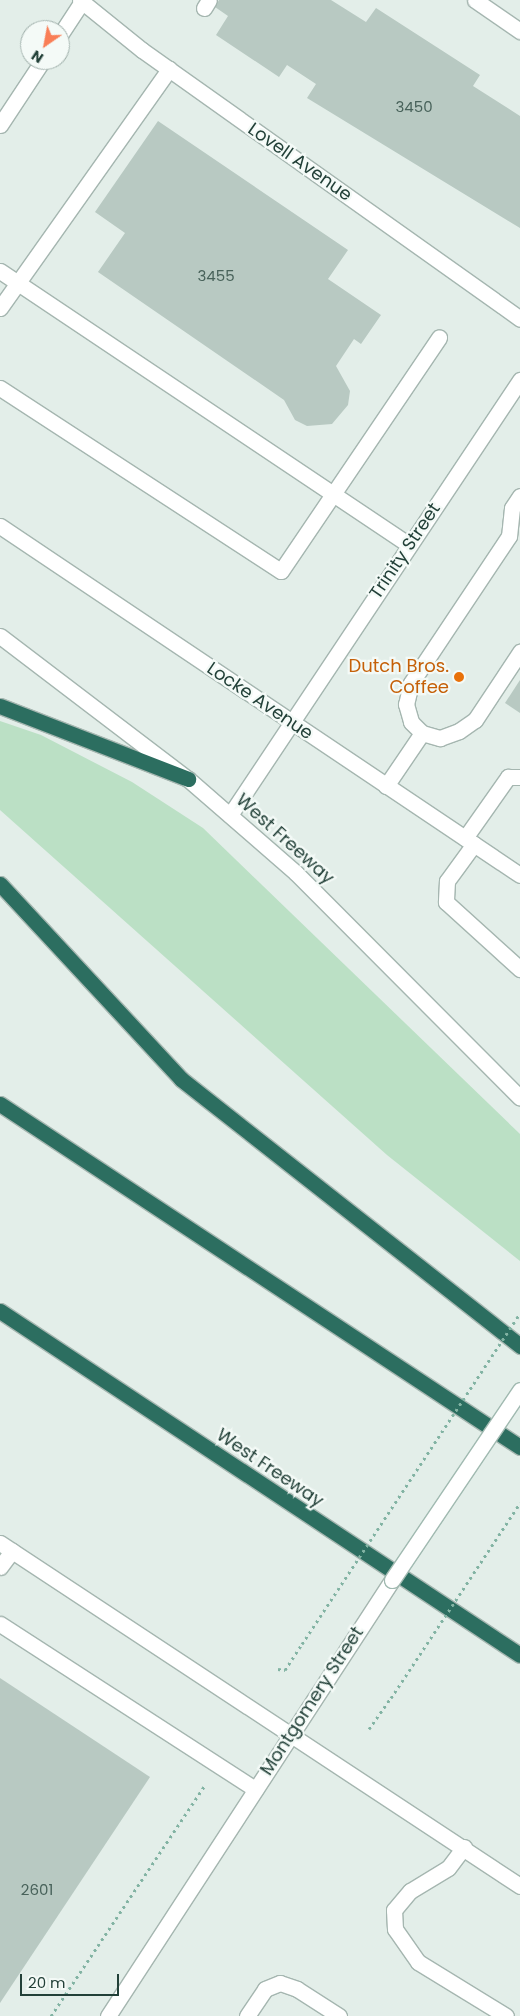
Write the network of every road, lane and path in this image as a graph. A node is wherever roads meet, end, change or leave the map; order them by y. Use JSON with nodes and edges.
{"nodes":[{"id":1,"x":475,"y":0,"type":"edge"},
{"id":2,"x":82,"y":1,"type":"edge"},
{"id":3,"x":70,"y":20,"type":"edge"},
{"id":4,"x":520,"y":31,"type":"edge"},
{"id":5,"x":169,"y":69,"type":"junction"},
{"id":6,"x":36,"y":70,"type":"edge"},
{"id":7,"x":0,"y":125,"type":"edge"},
{"id":8,"x":0,"y":271,"type":"edge"},
{"id":9,"x":16,"y":282,"type":"junction"},
{"id":10,"x":0,"y":308,"type":"edge"},
{"id":11,"x":520,"y":319,"type":"edge"},
{"id":12,"x":439,"y":338,"type":"dead end"},
{"id":13,"x":520,"y":380,"type":"edge"},
{"id":14,"x":0,"y":388,"type":"edge"},
{"id":15,"x":332,"y":494,"type":"junction"},
{"id":16,"x":520,"y":496,"type":"edge"},
{"id":17,"x":0,"y":526,"type":"edge"},
{"id":18,"x":514,"y":532,"type":"edge"},
{"id":19,"x":409,"y":545,"type":"junction"},
{"id":20,"x":0,"y":636,"type":"edge"},
{"id":21,"x":520,"y":652,"type":"edge"},
{"id":22,"x":0,"y":706,"type":"edge"},
{"id":23,"x":291,"y":721,"type":"junction"},
{"id":24,"x":422,"y":732,"type":"junction"},
{"id":25,"x":520,"y":777,"type":"edge"},
{"id":26,"x":188,"y":779,"type":"junction"},
{"id":27,"x":386,"y":786,"type":"junction"},
{"id":28,"x":230,"y":815,"type":"junction"},
{"id":29,"x":469,"y":841,"type":"junction"},
{"id":30,"x":520,"y":875,"type":"edge"},
{"id":31,"x":0,"y":884,"type":"edge"},
{"id":32,"x":520,"y":969,"type":"edge"},
{"id":33,"x":520,"y":1098,"type":"edge"},
{"id":34,"x":0,"y":1104,"type":"edge"},
{"id":35,"x":0,"y":1311,"type":"edge"},
{"id":36,"x":520,"y":1314,"type":"edge"},
{"id":37,"x":520,"y":1346,"type":"edge"},
{"id":38,"x":520,"y":1390,"type":"edge"},
{"id":39,"x":520,"y":1446,"type":"edge"},
{"id":40,"x":520,"y":1503,"type":"edge"},
{"id":41,"x":6,"y":1547,"type":"edge"},
{"id":42,"x":0,"y":1567,"type":"edge"},
{"id":43,"x":0,"y":1624,"type":"edge"},
{"id":44,"x":520,"y":1655,"type":"edge"},
{"id":45,"x":278,"y":1669,"type":"dead end"},
{"id":46,"x":369,"y":1729,"type":"dead end"},
{"id":47,"x":290,"y":1734,"type":"junction"},
{"id":48,"x":218,"y":1766,"type":"junction"},
{"id":49,"x":255,"y":1788,"type":"junction"},
{"id":50,"x":464,"y":1847,"type":"junction"},
{"id":51,"x":520,"y":1886,"type":"edge"},
{"id":52,"x":487,"y":2011,"type":"edge"},
{"id":53,"x":51,"y":2016,"type":"edge"},
{"id":54,"x":108,"y":2016,"type":"edge"},
{"id":55,"x":248,"y":2016,"type":"edge"},
{"id":56,"x":339,"y":2016,"type":"edge"},
{"id":57,"x":506,"y":2016,"type":"edge"}],
"edges":[{"from":1,"to":4,"type":"main road"},
{"from":2,"to":3,"type":"main road"},
{"from":2,"to":5,"type":"main road","name":"Lovell Avenue"},
{"from":5,"to":9,"type":"main road"},
{"from":5,"to":11,"type":"main road","name":"Lovell Avenue"},
{"from":6,"to":7,"type":"main road"},
{"from":8,"to":9,"type":"main road"},
{"from":9,"to":10,"type":"main road"},
{"from":9,"to":15,"type":"main road"},
{"from":12,"to":15,"type":"main road"},
{"from":13,"to":19,"type":"main road","name":"Trinity Street"},
{"from":14,"to":15,"type":"main road"},
{"from":15,"to":19,"type":"main road"},
{"from":16,"to":18,"type":"main road"},
{"from":17,"to":23,"type":"main road","name":"Locke Avenue"},
{"from":18,"to":24,"type":"main road"},
{"from":19,"to":23,"type":"main road","name":"Trinity Street"},
{"from":20,"to":26,"type":"main road","name":"West Freeway"},
{"from":21,"to":24,"type":"main road"},
{"from":22,"to":26,"type":"highway"},
{"from":23,"to":27,"type":"main road","name":"Locke Avenue"},
{"from":23,"to":28,"type":"main road","name":"Trinity Street"},
{"from":24,"to":27,"type":"main road"},
{"from":25,"to":29,"type":"main road"},
{"from":26,"to":28,"type":"main road","name":"West Freeway"},
{"from":27,"to":29,"type":"main road","name":"Locke Avenue"},
{"from":28,"to":33,"type":"main road","name":"West Freeway"},
{"from":29,"to":30,"type":"main road","name":"Locke Avenue"},
{"from":29,"to":32,"type":"main road"},
{"from":31,"to":37,"type":"highway"},
{"from":34,"to":39,"type":"highway"},
{"from":35,"to":44,"type":"highway","name":"West Freeway"},
{"from":36,"to":45,"type":"path","bridge":true},
{"from":38,"to":47,"type":"main road","name":"Montgomery Street","bridge":true},
{"from":40,"to":46,"type":"path","bridge":true},
{"from":41,"to":42,"type":"main road"},
{"from":41,"to":47,"type":"main road"},
{"from":43,"to":48,"type":"main road"},
{"from":47,"to":49,"type":"main road","name":"Montgomery Street"},
{"from":47,"to":50,"type":"main road"},
{"from":48,"to":49,"type":"main road"},
{"from":48,"to":53,"type":"path"},
{"from":49,"to":54,"type":"main road","name":"Montgomery Street"},
{"from":50,"to":51,"type":"main road"},
{"from":50,"to":52,"type":"main road"},
{"from":52,"to":57,"type":"main road"},
{"from":55,"to":56,"type":"main road"}]}
